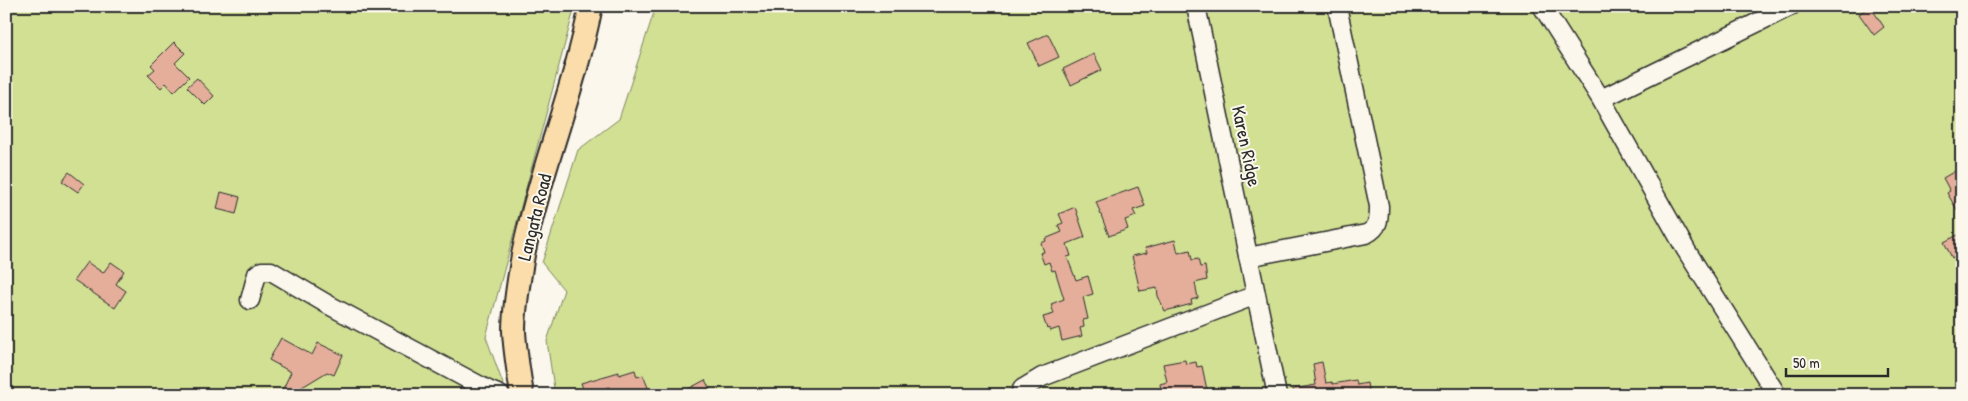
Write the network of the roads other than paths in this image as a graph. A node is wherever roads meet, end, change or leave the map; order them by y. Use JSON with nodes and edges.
{"nodes":[{"id":1,"x":591,"y":6,"type":"edge"},
{"id":2,"x":600,"y":6,"type":"edge"},
{"id":3,"x":1196,"y":6,"type":"edge"},
{"id":4,"x":1337,"y":6,"type":"edge"},
{"id":5,"x":1542,"y":6,"type":"edge"},
{"id":6,"x":1792,"y":6,"type":"edge"},
{"id":7,"x":584,"y":43,"type":"junction"},
{"id":8,"x":1601,"y":99,"type":"junction"},
{"id":9,"x":1248,"y":257,"type":"junction"},
{"id":10,"x":1256,"y":295,"type":"junction"},
{"id":11,"x":250,"y":300,"type":"dead end"},
{"id":12,"x":500,"y":395,"type":"edge"},
{"id":13,"x":519,"y":395,"type":"edge"},
{"id":14,"x":522,"y":395,"type":"edge"},
{"id":15,"x":1020,"y":395,"type":"edge"},
{"id":16,"x":1277,"y":395,"type":"edge"},
{"id":17,"x":1777,"y":395,"type":"edge"}],
"edges":[{"from":1,"to":7,"type":"main road","name":"Langata Road"},
{"from":2,"to":7,"type":"main road","name":"Langata Road"},
{"from":3,"to":9,"type":"street","name":"Karen Ridge"},
{"from":4,"to":9,"type":"street"},
{"from":5,"to":8,"type":"street"},
{"from":6,"to":8,"type":"street"},
{"from":7,"to":14,"type":"main road","name":"Langata Road"},
{"from":8,"to":17,"type":"street"},
{"from":9,"to":10,"type":"street","name":"Karen Ridge"},
{"from":10,"to":15,"type":"street"},
{"from":10,"to":16,"type":"street","name":"Karen Ridge"},
{"from":11,"to":12,"type":"street"},
{"from":13,"to":14,"type":"street"}]}
